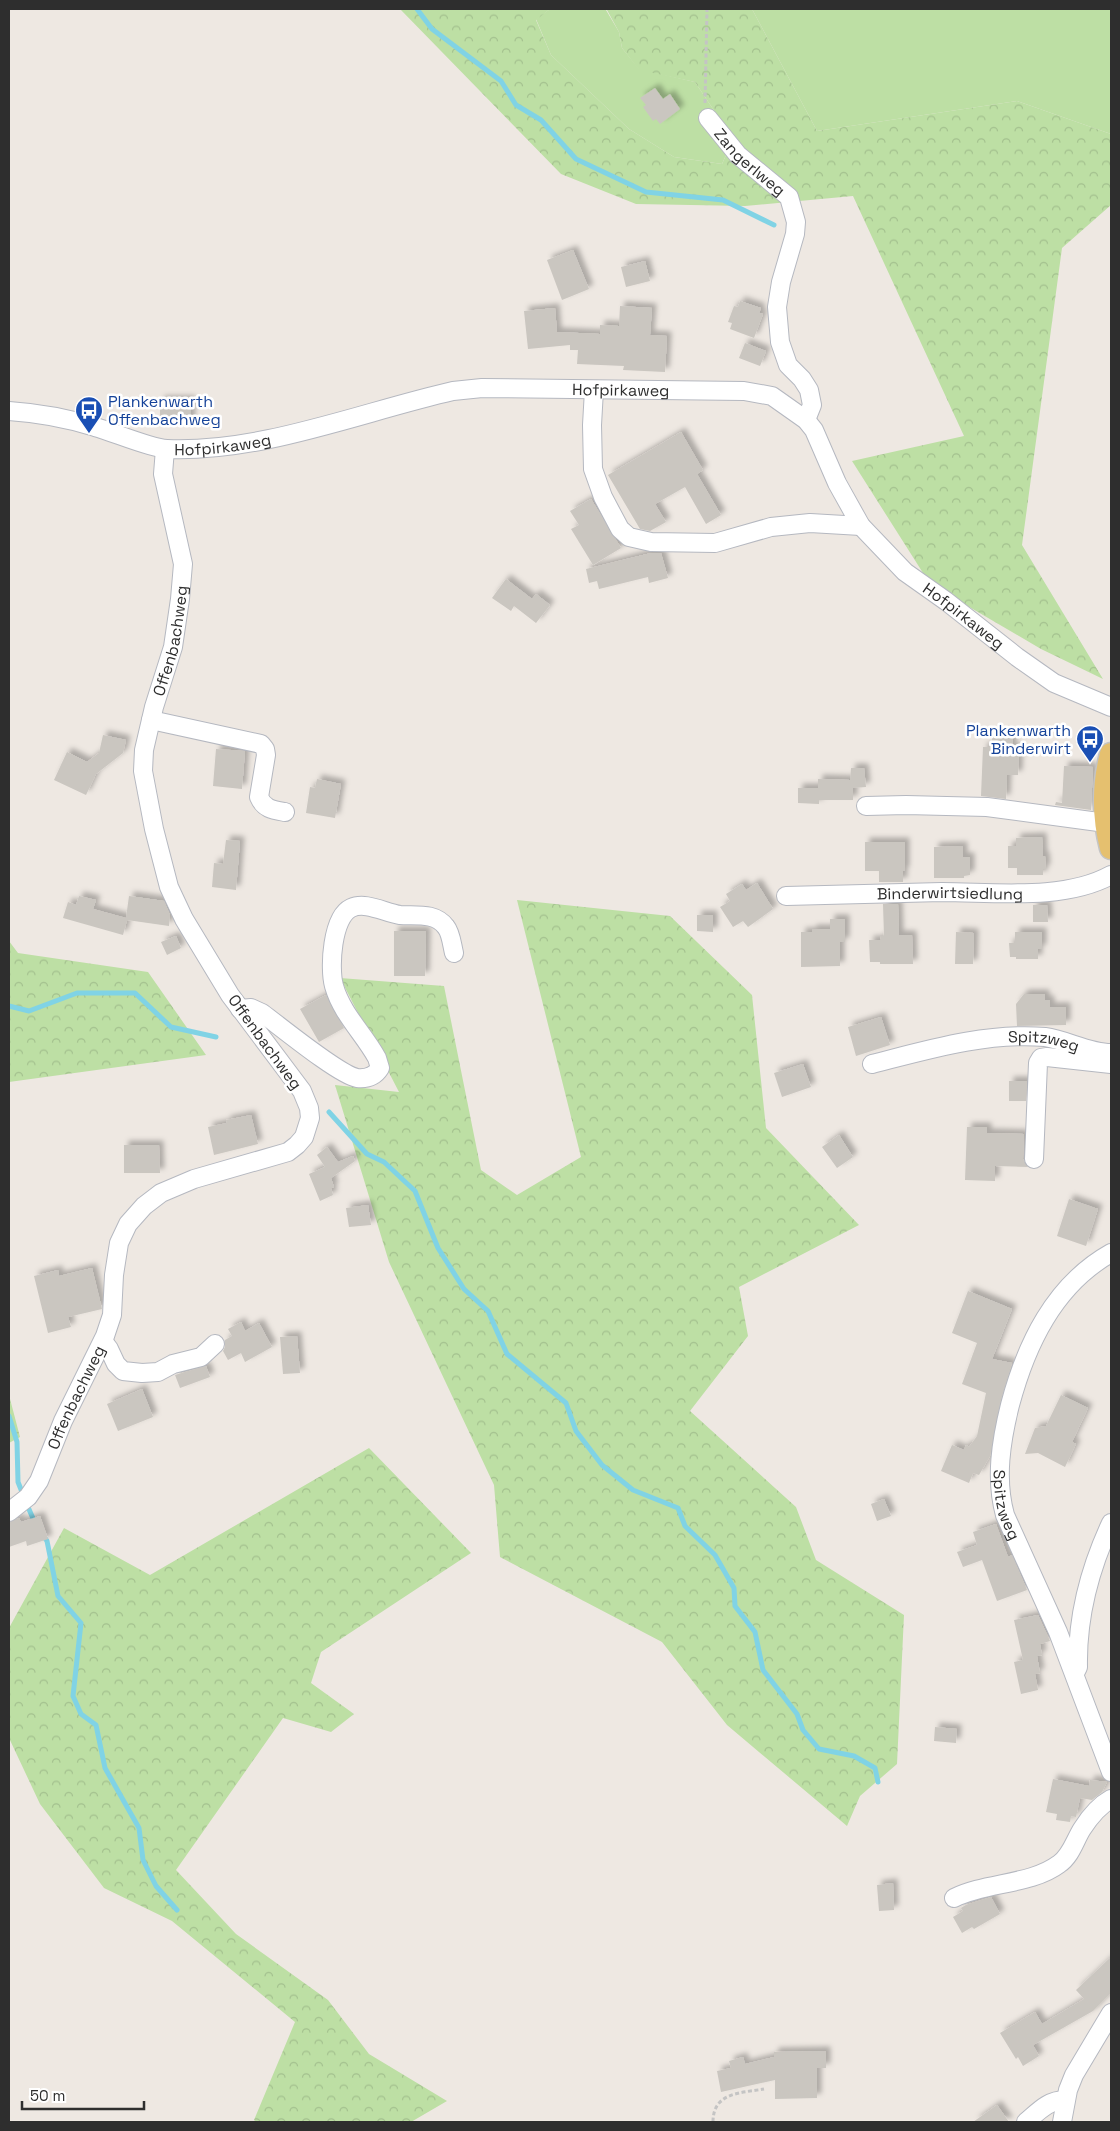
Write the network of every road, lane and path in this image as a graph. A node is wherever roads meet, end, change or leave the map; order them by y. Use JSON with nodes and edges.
{"nodes":[{"id":1,"x":708,"y":9,"type":"edge"},
{"id":2,"x":708,"y":118,"type":"joint"},
{"id":3,"x":594,"y":390,"type":"junction"},
{"id":4,"x":9,"y":411,"type":"edge"},
{"id":5,"x":806,"y":420,"type":"junction"},
{"id":6,"x":164,"y":449,"type":"junction"},
{"id":7,"x":861,"y":526,"type":"junction"},
{"id":8,"x":1111,"y":707,"type":"edge"},
{"id":9,"x":151,"y":720,"type":"junction"},
{"id":10,"x":1111,"y":754,"type":"edge"},
{"id":11,"x":866,"y":806,"type":"dead end"},
{"id":12,"x":285,"y":812,"type":"dead end"},
{"id":13,"x":1106,"y":823,"type":"junction"},
{"id":14,"x":1111,"y":848,"type":"edge"},
{"id":15,"x":1111,"y":876,"type":"edge"},
{"id":16,"x":786,"y":896,"type":"dead end"},
{"id":17,"x":454,"y":953,"type":"dead end"},
{"id":18,"x":240,"y":1009,"type":"junction"},
{"id":19,"x":1111,"y":1053,"type":"edge"},
{"id":20,"x":872,"y":1064,"type":"dead end"},
{"id":21,"x":1111,"y":1064,"type":"edge"},
{"id":22,"x":1034,"y":1159,"type":"dead end"},
{"id":23,"x":1111,"y":1253,"type":"edge"},
{"id":24,"x":102,"y":1342,"type":"junction"},
{"id":25,"x":215,"y":1344,"type":"dead end"},
{"id":26,"x":9,"y":1512,"type":"edge"},
{"id":27,"x":1111,"y":1522,"type":"edge"},
{"id":28,"x":1074,"y":1675,"type":"junction"},
{"id":29,"x":1111,"y":1772,"type":"edge"},
{"id":30,"x":1111,"y":1799,"type":"edge"},
{"id":31,"x":954,"y":1898,"type":"dead end"},
{"id":32,"x":1111,"y":2012,"type":"edge"},
{"id":33,"x":764,"y":2089,"type":"dead end"},
{"id":34,"x":1066,"y":2100,"type":"junction"},
{"id":35,"x":713,"y":2122,"type":"edge"},
{"id":36,"x":1026,"y":2122,"type":"edge"},
{"id":37,"x":1062,"y":2122,"type":"edge"}],
"edges":[{"from":1,"to":2,"type":"path","name":"Zangerlweg"},
{"from":2,"to":5,"type":"street","name":"Zangerlweg"},
{"from":3,"to":5,"type":"street","name":"Hofpirkaweg"},
{"from":3,"to":6,"type":"street","name":"Hofpirkaweg"},
{"from":3,"to":7,"type":"street"},
{"from":4,"to":6,"type":"street","name":"Hofpirkaweg"},
{"from":5,"to":7,"type":"street","name":"Hofpirkaweg"},
{"from":6,"to":9,"type":"street","name":"Offenbachweg"},
{"from":7,"to":8,"type":"street","name":"Hofpirkaweg"},
{"from":9,"to":12,"type":"street"},
{"from":9,"to":18,"type":"street","name":"Offenbachweg"},
{"from":10,"to":13,"type":"main road"},
{"from":11,"to":13,"type":"street"},
{"from":13,"to":14,"type":"main road"},
{"from":15,"to":16,"type":"street","name":"Binderwirtsiedlung"},
{"from":17,"to":18,"type":"street"},
{"from":18,"to":24,"type":"street","name":"Offenbachweg"},
{"from":19,"to":20,"type":"street","name":"Spitzweg"},
{"from":21,"to":22,"type":"street"},
{"from":23,"to":28,"type":"street","name":"Spitzweg"},
{"from":24,"to":25,"type":"street"},
{"from":24,"to":26,"type":"street","name":"Offenbachweg"},
{"from":27,"to":28,"type":"street"},
{"from":28,"to":29,"type":"street","name":"Spitzweg"},
{"from":30,"to":31,"type":"street"},
{"from":32,"to":34,"type":"street"},
{"from":33,"to":35,"type":"path"},
{"from":34,"to":36,"type":"street"},
{"from":34,"to":37,"type":"street"}]}
